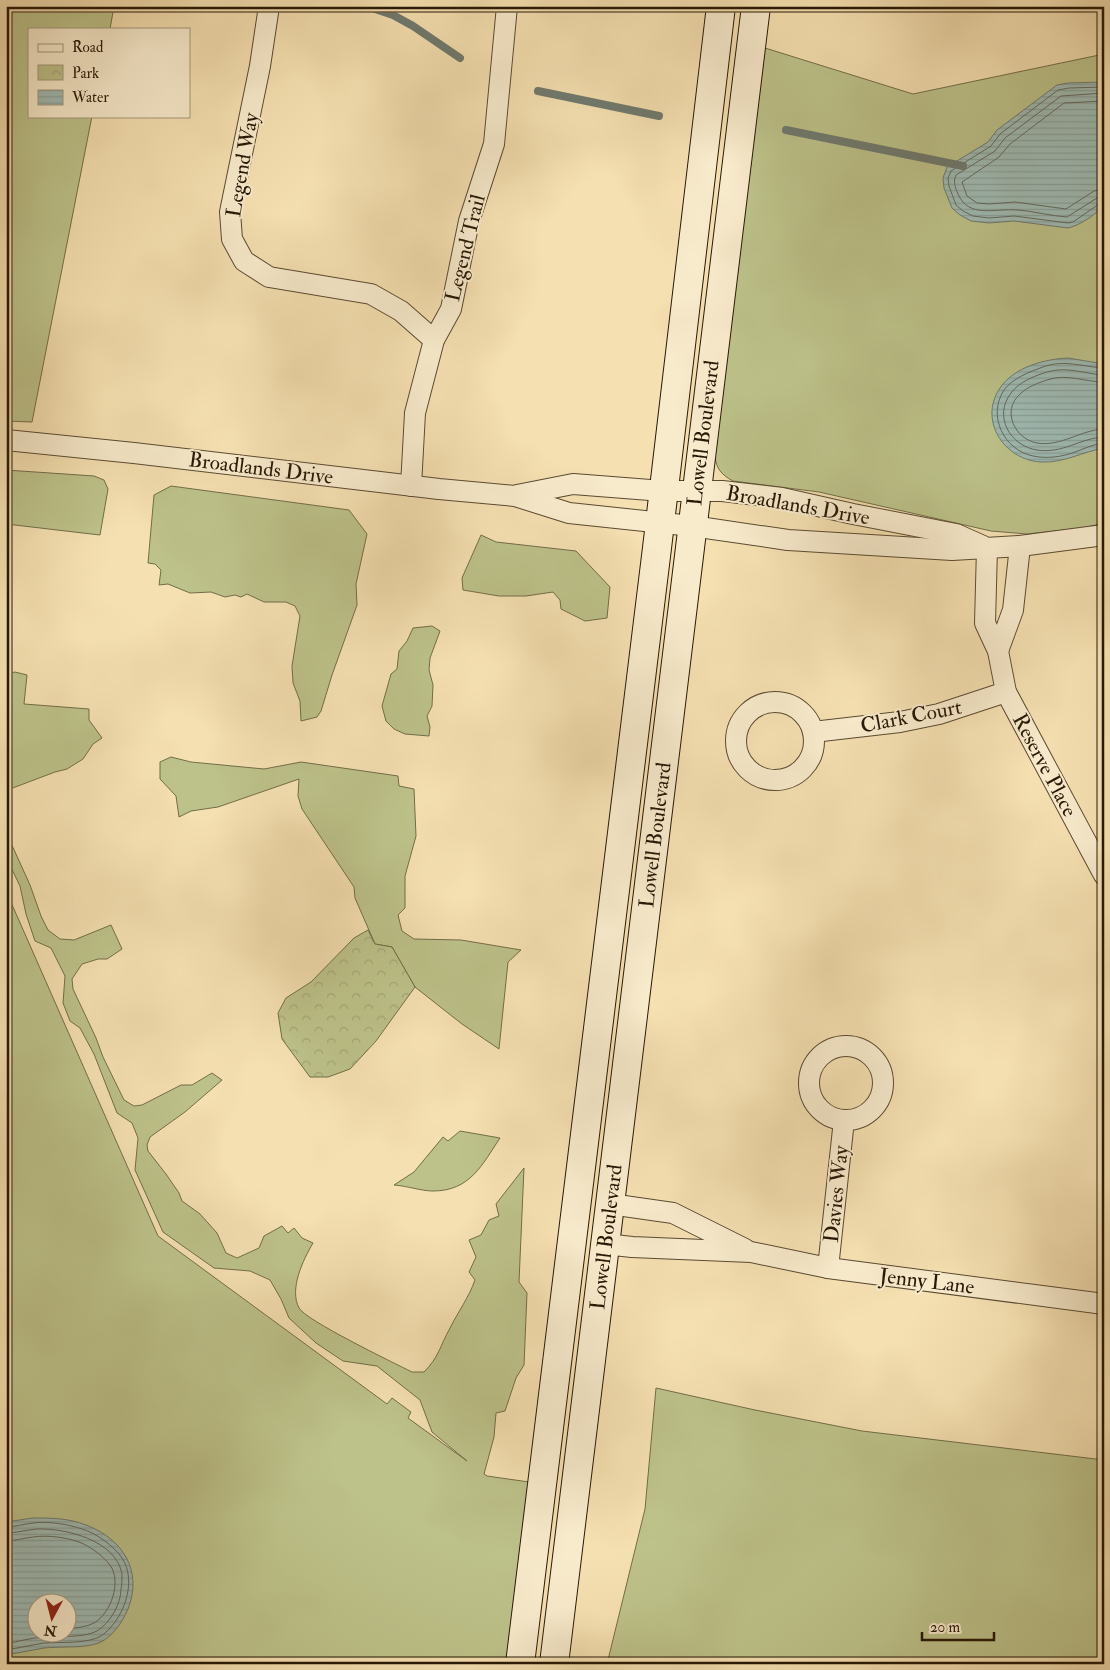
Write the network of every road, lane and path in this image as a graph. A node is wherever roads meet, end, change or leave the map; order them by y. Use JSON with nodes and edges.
{"nodes":[{"id":1,"x":269,"y":6,"type":"edge"},
{"id":2,"x":507,"y":6,"type":"edge"},
{"id":3,"x":721,"y":6,"type":"edge"},
{"id":4,"x":756,"y":6,"type":"edge"},
{"id":5,"x":434,"y":340,"type":"junction"},
{"id":6,"x":6,"y":440,"type":"edge"},
{"id":7,"x":411,"y":486,"type":"junction"},
{"id":8,"x":663,"y":492,"type":"junction"},
{"id":9,"x":696,"y":492,"type":"junction"},
{"id":10,"x":516,"y":496,"type":"junction"},
{"id":11,"x":660,"y":522,"type":"junction"},
{"id":12,"x":692,"y":526,"type":"junction"},
{"id":13,"x":1104,"y":535,"type":"edge"},
{"id":14,"x":1020,"y":546,"type":"junction"},
{"id":15,"x":988,"y":548,"type":"junction"},
{"id":16,"x":998,"y":651,"type":"junction"},
{"id":17,"x":1006,"y":692,"type":"junction"},
{"id":18,"x":813,"y":732,"type":"dead end"},
{"id":19,"x":1104,"y":875,"type":"edge"},
{"id":20,"x":844,"y":1120,"type":"dead end"},
{"id":21,"x":610,"y":1204,"type":"junction"},
{"id":22,"x":605,"y":1244,"type":"junction"},
{"id":23,"x":751,"y":1252,"type":"junction"},
{"id":24,"x":828,"y":1268,"type":"junction"},
{"id":25,"x":1104,"y":1304,"type":"edge"},
{"id":26,"x":520,"y":1664,"type":"edge"},
{"id":27,"x":554,"y":1664,"type":"edge"}],
"edges":[{"from":1,"to":5,"type":"street","name":"Legend Way"},
{"from":2,"to":5,"type":"street","name":"Legend Trail"},
{"from":3,"to":8,"type":"main road","name":"Lowell Boulevard"},
{"from":4,"to":9,"type":"main road","name":"Lowell Boulevard"},
{"from":5,"to":7,"type":"street","name":"Legend Trail"},
{"from":6,"to":7,"type":"street","name":"Broadlands Drive"},
{"from":7,"to":10,"type":"street","name":"Broadlands Drive"},
{"from":8,"to":9,"type":"street","name":"Broadlands Drive"},
{"from":8,"to":10,"type":"street","name":"Broadlands Drive"},
{"from":8,"to":11,"type":"main road","name":"Lowell Boulevard"},
{"from":9,"to":12,"type":"main road","name":"Lowell Boulevard"},
{"from":9,"to":15,"type":"street","name":"Broadlands Drive"},
{"from":10,"to":11,"type":"street","name":"Broadlands Drive"},
{"from":11,"to":12,"type":"street","name":"Broadlands Drive"},
{"from":11,"to":26,"type":"main road","name":"Lowell Boulevard"},
{"from":12,"to":15,"type":"street","name":"Broadlands Drive"},
{"from":12,"to":21,"type":"main road","name":"Lowell Boulevard"},
{"from":13,"to":14,"type":"street","name":"Broadlands Drive"},
{"from":14,"to":15,"type":"street","name":"Broadlands Drive"},
{"from":14,"to":16,"type":"street"},
{"from":15,"to":16,"type":"street","name":"Reserve Place"},
{"from":16,"to":17,"type":"street","name":"Reserve Place"},
{"from":17,"to":18,"type":"street","name":"Clark Court"},
{"from":17,"to":19,"type":"street","name":"Reserve Place"},
{"from":20,"to":24,"type":"street","name":"Davies Way"},
{"from":21,"to":22,"type":"main road","name":"Lowell Boulevard"},
{"from":21,"to":23,"type":"street","name":"Jenny Lane"},
{"from":22,"to":23,"type":"street","name":"Jenny Lane"},
{"from":22,"to":27,"type":"main road","name":"Lowell Boulevard"},
{"from":23,"to":24,"type":"street","name":"Jenny Lane"},
{"from":24,"to":25,"type":"street","name":"Jenny Lane"}]}
